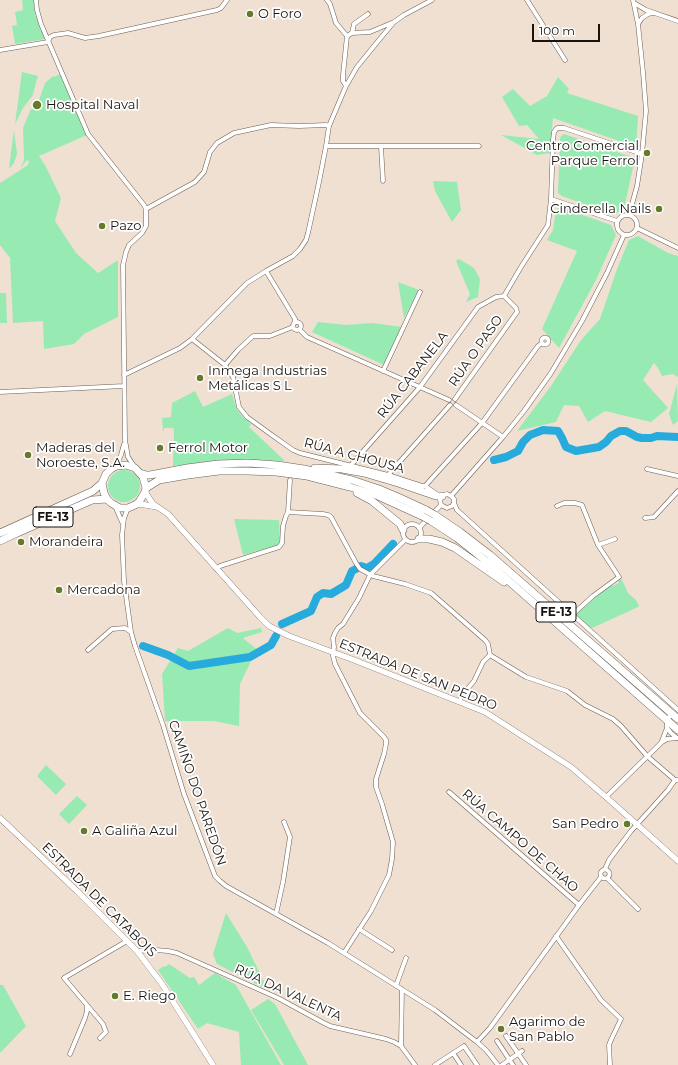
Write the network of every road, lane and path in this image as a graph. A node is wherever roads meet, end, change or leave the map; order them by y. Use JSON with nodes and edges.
{"nodes":[{"id":1,"x":36,"y":0,"type":"edge"},
{"id":2,"x":227,"y":0,"type":"edge"},
{"id":3,"x":327,"y":0,"type":"edge"},
{"id":4,"x":432,"y":0,"type":"edge"},
{"id":5,"x":527,"y":0,"type":"edge"},
{"id":6,"x":633,"y":1,"type":"edge"},
{"id":7,"x":636,"y":12,"type":"junction"},
{"id":8,"x":647,"y":12,"type":"junction"},
{"id":9,"x":368,"y":14,"type":"dead end"},
{"id":10,"x":678,"y":21,"type":"edge"},
{"id":11,"x":394,"y":22,"type":"junction"},
{"id":12,"x":638,"y":24,"type":"junction"},
{"id":13,"x":352,"y":33,"type":"junction"},
{"id":14,"x":347,"y":36,"type":"junction"},
{"id":15,"x":48,"y":42,"type":"junction"},
{"id":16,"x":0,"y":50,"type":"edge"},
{"id":17,"x":565,"y":60,"type":"dead end"},
{"id":18,"x":346,"y":86,"type":"junction"},
{"id":19,"x":329,"y":126,"type":"junction"},
{"id":20,"x":326,"y":146,"type":"junction"},
{"id":21,"x":381,"y":146,"type":"junction"},
{"id":22,"x":479,"y":146,"type":"dead end"},
{"id":23,"x":642,"y":154,"type":"junction"},
{"id":24,"x":383,"y":181,"type":"dead end"},
{"id":25,"x":551,"y":199,"type":"junction"},
{"id":26,"x":146,"y":209,"type":"junction"},
{"id":27,"x":629,"y":215,"type":"junction"},
{"id":28,"x":617,"y":221,"type":"junction"},
{"id":29,"x":637,"y":228,"type":"junction"},
{"id":30,"x":624,"y":235,"type":"junction"},
{"id":31,"x":678,"y":248,"type":"edge"},
{"id":32,"x":266,"y":271,"type":"junction"},
{"id":33,"x":420,"y":292,"type":"dead end"},
{"id":34,"x":504,"y":296,"type":"junction"},
{"id":35,"x":295,"y":322,"type":"junction"},
{"id":36,"x":293,"y":327,"type":"junction"},
{"id":37,"x":299,"y":329,"type":"junction"},
{"id":38,"x":192,"y":340,"type":"junction"},
{"id":39,"x":542,"y":343,"type":"dead end"},
{"id":40,"x":225,"y":365,"type":"junction"},
{"id":41,"x":383,"y":371,"type":"junction"},
{"id":42,"x":124,"y":375,"type":"junction"},
{"id":43,"x":124,"y":386,"type":"junction"},
{"id":44,"x":420,"y":387,"type":"junction"},
{"id":45,"x":0,"y":392,"type":"edge"},
{"id":46,"x":455,"y":399,"type":"junction"},
{"id":47,"x":450,"y":403,"type":"junction"},
{"id":48,"x":456,"y":405,"type":"junction"},
{"id":49,"x":482,"y":423,"type":"junction"},
{"id":50,"x":503,"y":437,"type":"junction"},
{"id":51,"x":125,"y":440,"type":"junction"},
{"id":52,"x":351,"y":465,"type":"junction"},
{"id":53,"x":116,"y":466,"type":"junction"},
{"id":54,"x":304,"y":469,"type":"junction"},
{"id":55,"x":647,"y":469,"type":"dead end"},
{"id":56,"x":138,"y":470,"type":"junction"},
{"id":57,"x":388,"y":475,"type":"junction"},
{"id":58,"x":678,"y":476,"type":"edge"},
{"id":59,"x":323,"y":479,"type":"junction"},
{"id":60,"x":290,"y":480,"type":"dead end"},
{"id":61,"x":102,"y":483,"type":"junction"},
{"id":62,"x":424,"y":486,"type":"junction"},
{"id":63,"x":145,"y":490,"type":"junction"},
{"id":64,"x":678,"y":491,"type":"edge"},
{"id":65,"x":441,"y":496,"type":"junction"},
{"id":66,"x":451,"y":496,"type":"junction"},
{"id":67,"x":107,"y":499,"type":"junction"},
{"id":68,"x":454,"y":503,"type":"junction"},
{"id":69,"x":441,"y":505,"type":"junction"},
{"id":70,"x":115,"y":506,"type":"junction"},
{"id":71,"x":131,"y":506,"type":"junction"},
{"id":72,"x":557,"y":506,"type":"dead end"},
{"id":73,"x":157,"y":507,"type":"junction"},
{"id":74,"x":288,"y":512,"type":"junction"},
{"id":75,"x":424,"y":513,"type":"junction"},
{"id":76,"x":433,"y":518,"type":"junction"},
{"id":77,"x":645,"y":518,"type":"dead end"},
{"id":78,"x":123,"y":525,"type":"junction"},
{"id":79,"x":418,"y":528,"type":"junction"},
{"id":80,"x":403,"y":530,"type":"junction"},
{"id":81,"x":0,"y":533,"type":"edge"},
{"id":82,"x":419,"y":539,"type":"junction"},
{"id":83,"x":615,"y":539,"type":"dead end"},
{"id":84,"x":406,"y":540,"type":"junction"},
{"id":85,"x":0,"y":541,"type":"edge"},
{"id":86,"x":598,"y":546,"type":"junction"},
{"id":87,"x":216,"y":569,"type":"junction"},
{"id":88,"x":370,"y":574,"type":"junction"},
{"id":89,"x":534,"y":603,"type":"junction"},
{"id":90,"x":572,"y":615,"type":"junction"},
{"id":91,"x":131,"y":632,"type":"junction"},
{"id":92,"x":88,"y":650,"type":"dead end"},
{"id":93,"x":333,"y":652,"type":"junction"},
{"id":94,"x":490,"y":655,"type":"junction"},
{"id":95,"x":460,"y":701,"type":"junction"},
{"id":96,"x":677,"y":714,"type":"edge"},
{"id":97,"x":667,"y":724,"type":"junction"},
{"id":98,"x":678,"y":730,"type":"edge"},
{"id":99,"x":678,"y":738,"type":"edge"},
{"id":100,"x":662,"y":742,"type":"junction"},
{"id":101,"x":646,"y":756,"type":"junction"},
{"id":102,"x":677,"y":780,"type":"edge"},
{"id":103,"x":449,"y":792,"type":"dead end"},
{"id":104,"x":606,"y":797,"type":"junction"},
{"id":105,"x":0,"y":818,"type":"edge"},
{"id":106,"x":284,"y":822,"type":"dead end"},
{"id":107,"x":636,"y":824,"type":"junction"},
{"id":108,"x":678,"y":861,"type":"edge"},
{"id":109,"x":605,"y":869,"type":"junction"},
{"id":110,"x":601,"y":877,"type":"junction"},
{"id":111,"x":607,"y":878,"type":"junction"},
{"id":112,"x":579,"y":905,"type":"junction"},
{"id":113,"x":638,"y":909,"type":"dead end"},
{"id":114,"x":276,"y":914,"type":"junction"},
{"id":115,"x":359,"y":929,"type":"junction"},
{"id":116,"x":556,"y":936,"type":"junction"},
{"id":117,"x":127,"y":941,"type":"junction"},
{"id":118,"x":392,"y":950,"type":"dead end"},
{"id":119,"x":137,"y":951,"type":"junction"},
{"id":120,"x":344,"y":953,"type":"junction"},
{"id":121,"x":406,"y":958,"type":"dead end"},
{"id":122,"x":396,"y":986,"type":"junction"},
{"id":123,"x":402,"y":990,"type":"junction"},
{"id":124,"x":87,"y":1005,"type":"junction"},
{"id":125,"x":506,"y":1036,"type":"dead end"},
{"id":126,"x":100,"y":1038,"type":"dead end"},
{"id":127,"x":477,"y":1042,"type":"junction"},
{"id":128,"x":497,"y":1042,"type":"dead end"},
{"id":129,"x":401,"y":1046,"type":"junction"},
{"id":130,"x":522,"y":1051,"type":"dead end"},
{"id":131,"x":453,"y":1053,"type":"junction"},
{"id":132,"x":70,"y":1054,"type":"dead end"},
{"id":133,"x":518,"y":1054,"type":"junction"},
{"id":134,"x":510,"y":1059,"type":"junction"},
{"id":135,"x":443,"y":1060,"type":"junction"},
{"id":136,"x":213,"y":1065,"type":"edge"},
{"id":137,"x":415,"y":1065,"type":"edge"},
{"id":138,"x":435,"y":1065,"type":"edge"},
{"id":139,"x":446,"y":1065,"type":"edge"},
{"id":140,"x":461,"y":1065,"type":"edge"},
{"id":141,"x":477,"y":1065,"type":"edge"},
{"id":142,"x":498,"y":1065,"type":"edge"},
{"id":143,"x":502,"y":1065,"type":"edge"},
{"id":144,"x":514,"y":1065,"type":"edge"},
{"id":145,"x":526,"y":1065,"type":"edge"},
{"id":146,"x":610,"y":1065,"type":"edge"}],
"edges":[{"from":1,"to":15,"type":"street"},
{"from":2,"to":15,"type":"street"},
{"from":3,"to":14,"type":"street"},
{"from":4,"to":11,"type":"street"},
{"from":5,"to":17,"type":"street"},
{"from":6,"to":7,"type":"street"},
{"from":6,"to":8,"type":"street"},
{"from":7,"to":8,"type":"street"},
{"from":7,"to":12,"type":"street"},
{"from":8,"to":10,"type":"street"},
{"from":8,"to":12,"type":"street"},
{"from":9,"to":13,"type":"street"},
{"from":11,"to":13,"type":"street"},
{"from":11,"to":18,"type":"street"},
{"from":12,"to":23,"type":"street"},
{"from":13,"to":14,"type":"street"},
{"from":14,"to":18,"type":"street"},
{"from":15,"to":16,"type":"street"},
{"from":15,"to":26,"type":"street"},
{"from":18,"to":19,"type":"street"},
{"from":19,"to":20,"type":"street"},
{"from":19,"to":26,"type":"street"},
{"from":20,"to":21,"type":"street"},
{"from":20,"to":32,"type":"street"},
{"from":21,"to":22,"type":"street"},
{"from":21,"to":24,"type":"street"},
{"from":23,"to":25,"type":"street"},
{"from":23,"to":27,"type":"street"},
{"from":25,"to":28,"type":"street"},
{"from":25,"to":34,"type":"street"},
{"from":26,"to":42,"type":"street"},
{"from":27,"to":28,"type":"street"},
{"from":27,"to":29,"type":"street"},
{"from":28,"to":30,"type":"street"},
{"from":29,"to":30,"type":"street"},
{"from":29,"to":31,"type":"street"},
{"from":30,"to":50,"type":"street"},
{"from":32,"to":35,"type":"street"},
{"from":32,"to":38,"type":"street"},
{"from":33,"to":41,"type":"street"},
{"from":34,"to":44,"type":"street","name":"RÚA CABANELA"},
{"from":34,"to":46,"type":"street","name":"RÚA O PASO"},
{"from":35,"to":36,"type":"street"},
{"from":35,"to":37,"type":"street"},
{"from":36,"to":37,"type":"street"},
{"from":36,"to":40,"type":"street"},
{"from":37,"to":41,"type":"street"},
{"from":38,"to":40,"type":"street","name":"RÚA A CHOUSA"},
{"from":38,"to":42,"type":"street"},
{"from":39,"to":49,"type":"street"},
{"from":40,"to":52,"type":"street","name":"RÚA A CHOUSA"},
{"from":41,"to":44,"type":"street"},
{"from":42,"to":43,"type":"street"},
{"from":43,"to":45,"type":"street"},
{"from":43,"to":51,"type":"street"},
{"from":44,"to":47,"type":"street"},
{"from":44,"to":52,"type":"street","name":"RÚA CABANELA"},
{"from":46,"to":47,"type":"street"},
{"from":46,"to":48,"type":"street"},
{"from":47,"to":48,"type":"street"},
{"from":47,"to":57,"type":"street","name":"RÚA O PASO"},
{"from":48,"to":49,"type":"street"},
{"from":49,"to":50,"type":"street"},
{"from":49,"to":62,"type":"street"},
{"from":50,"to":66,"type":"street"},
{"from":51,"to":53,"type":"street"},
{"from":51,"to":56,"type":"street"},
{"from":52,"to":57,"type":"street","name":"RÚA A CHOUSA"},
{"from":53,"to":56,"type":"highway","number":"FE-13"},
{"from":53,"to":61,"type":"highway","number":"FE-13"},
{"from":54,"to":56,"type":"highway","number":"FE-13"},
{"from":54,"to":65,"type":"highway"},
{"from":54,"to":75,"type":"highway","number":"FE-13"},
{"from":55,"to":58,"type":"street"},
{"from":56,"to":63,"type":"highway"},
{"from":57,"to":62,"type":"street","name":"RÚA A CHOUSA"},
{"from":59,"to":63,"type":"highway","number":"FE-13"},
{"from":59,"to":75,"type":"highway","number":"FE-13"},
{"from":59,"to":80,"type":"highway"},
{"from":60,"to":74,"type":"street"},
{"from":61,"to":67,"type":"highway"},
{"from":61,"to":81,"type":"highway","number":"FE-13"},
{"from":62,"to":65,"type":"street","name":"RÚA A CHOUSA"},
{"from":63,"to":71,"type":"highway","number":"FE-13"},
{"from":63,"to":73,"type":"street","name":"ESTRADA DE SAN PEDRO"},
{"from":64,"to":77,"type":"street"},
{"from":65,"to":66,"type":"street"},
{"from":65,"to":69,"type":"street"},
{"from":66,"to":68,"type":"street"},
{"from":67,"to":70,"type":"highway"},
{"from":67,"to":85,"type":"highway","number":"FE-13"},
{"from":68,"to":69,"type":"street"},
{"from":68,"to":90,"type":"street"},
{"from":69,"to":79,"type":"street"},
{"from":70,"to":71,"type":"highway"},
{"from":70,"to":78,"type":"street"},
{"from":71,"to":73,"type":"street"},
{"from":71,"to":78,"type":"street"},
{"from":72,"to":86,"type":"street"},
{"from":73,"to":87,"type":"street","name":"ESTRADA DE SAN PEDRO"},
{"from":74,"to":87,"type":"street"},
{"from":74,"to":88,"type":"street"},
{"from":75,"to":76,"type":"highway","number":"FE-13","bridge":true},
{"from":76,"to":89,"type":"highway","number":"FE-13"},
{"from":76,"to":96,"type":"highway","number":"FE-13"},
{"from":78,"to":91,"type":"street","name":"CAMIÑO DO PAREDÓN"},
{"from":79,"to":80,"type":"street"},
{"from":79,"to":82,"type":"street"},
{"from":80,"to":84,"type":"street"},
{"from":82,"to":84,"type":"street"},
{"from":82,"to":89,"type":"highway"},
{"from":83,"to":86,"type":"street"},
{"from":84,"to":88,"type":"street"},
{"from":86,"to":90,"type":"street"},
{"from":87,"to":93,"type":"street","name":"ESTRADA DE SAN PEDRO"},
{"from":88,"to":93,"type":"street"},
{"from":88,"to":94,"type":"street"},
{"from":89,"to":97,"type":"highway","number":"FE-13"},
{"from":90,"to":96,"type":"street"},
{"from":91,"to":92,"type":"street"},
{"from":91,"to":114,"type":"street","name":"CAMIÑO DO PAREDÓN"},
{"from":93,"to":95,"type":"street","name":"ESTRADA DE SAN PEDRO"},
{"from":93,"to":115,"type":"street"},
{"from":94,"to":95,"type":"street"},
{"from":94,"to":101,"type":"street"},
{"from":95,"to":104,"type":"street","name":"ESTRADA DE SAN PEDRO"},
{"from":96,"to":97,"type":"street"},
{"from":97,"to":98,"type":"highway","number":"FE-13"},
{"from":97,"to":99,"type":"street"},
{"from":97,"to":100,"type":"street"},
{"from":99,"to":100,"type":"street"},
{"from":100,"to":101,"type":"street"},
{"from":101,"to":102,"type":"street"},
{"from":101,"to":104,"type":"street"},
{"from":102,"to":107,"type":"street"},
{"from":103,"to":112,"type":"street","name":"RÚA CAMPO DE CHAO"},
{"from":104,"to":107,"type":"street","name":"ESTRADA DE SAN PEDRO"},
{"from":105,"to":117,"type":"street","name":"ESTRADA DE CATABOIS"},
{"from":106,"to":114,"type":"street"},
{"from":107,"to":108,"type":"street","name":"ESTRADA DE SAN PEDRO"},
{"from":107,"to":109,"type":"street"},
{"from":109,"to":110,"type":"street"},
{"from":109,"to":111,"type":"street"},
{"from":110,"to":111,"type":"street"},
{"from":110,"to":112,"type":"street","name":"RÚA CAMPO DE CHAO"},
{"from":111,"to":113,"type":"street"},
{"from":112,"to":116,"type":"street","name":"RÚA CAMPO DE CHAO"},
{"from":114,"to":120,"type":"street","name":"CAMIÑO DO PAREDÓN"},
{"from":115,"to":118,"type":"street"},
{"from":115,"to":120,"type":"street"},
{"from":116,"to":127,"type":"street","name":"RÚA CAMPO DE CHAO"},
{"from":116,"to":146,"type":"street"},
{"from":117,"to":119,"type":"street","name":"ESTRADA DE CATABOIS"},
{"from":117,"to":124,"type":"street"},
{"from":119,"to":129,"type":"street","name":"RÚA DA VALENTA"},
{"from":119,"to":136,"type":"street","name":"ESTRADA DE CATABOIS"},
{"from":120,"to":122,"type":"street","name":"CAMIÑO DO PAREDÓN"},
{"from":121,"to":122,"type":"street"},
{"from":122,"to":123,"type":"street","name":"CAMIÑO DO PAREDÓN"},
{"from":123,"to":127,"type":"street","name":"CAMIÑO DO PAREDÓN"},
{"from":123,"to":129,"type":"street"},
{"from":124,"to":126,"type":"street"},
{"from":124,"to":132,"type":"street"},
{"from":125,"to":133,"type":"street"},
{"from":127,"to":142,"type":"street","name":"CAMIÑO DO PAREDÓN"},
{"from":128,"to":134,"type":"street"},
{"from":129,"to":137,"type":"street"},
{"from":130,"to":133,"type":"street"},
{"from":131,"to":135,"type":"street"},
{"from":131,"to":140,"type":"street"},
{"from":131,"to":141,"type":"street"},
{"from":133,"to":134,"type":"street"},
{"from":133,"to":145,"type":"street"},
{"from":134,"to":143,"type":"street"},
{"from":134,"to":144,"type":"street"},
{"from":135,"to":138,"type":"street"},
{"from":135,"to":139,"type":"street"}]}
